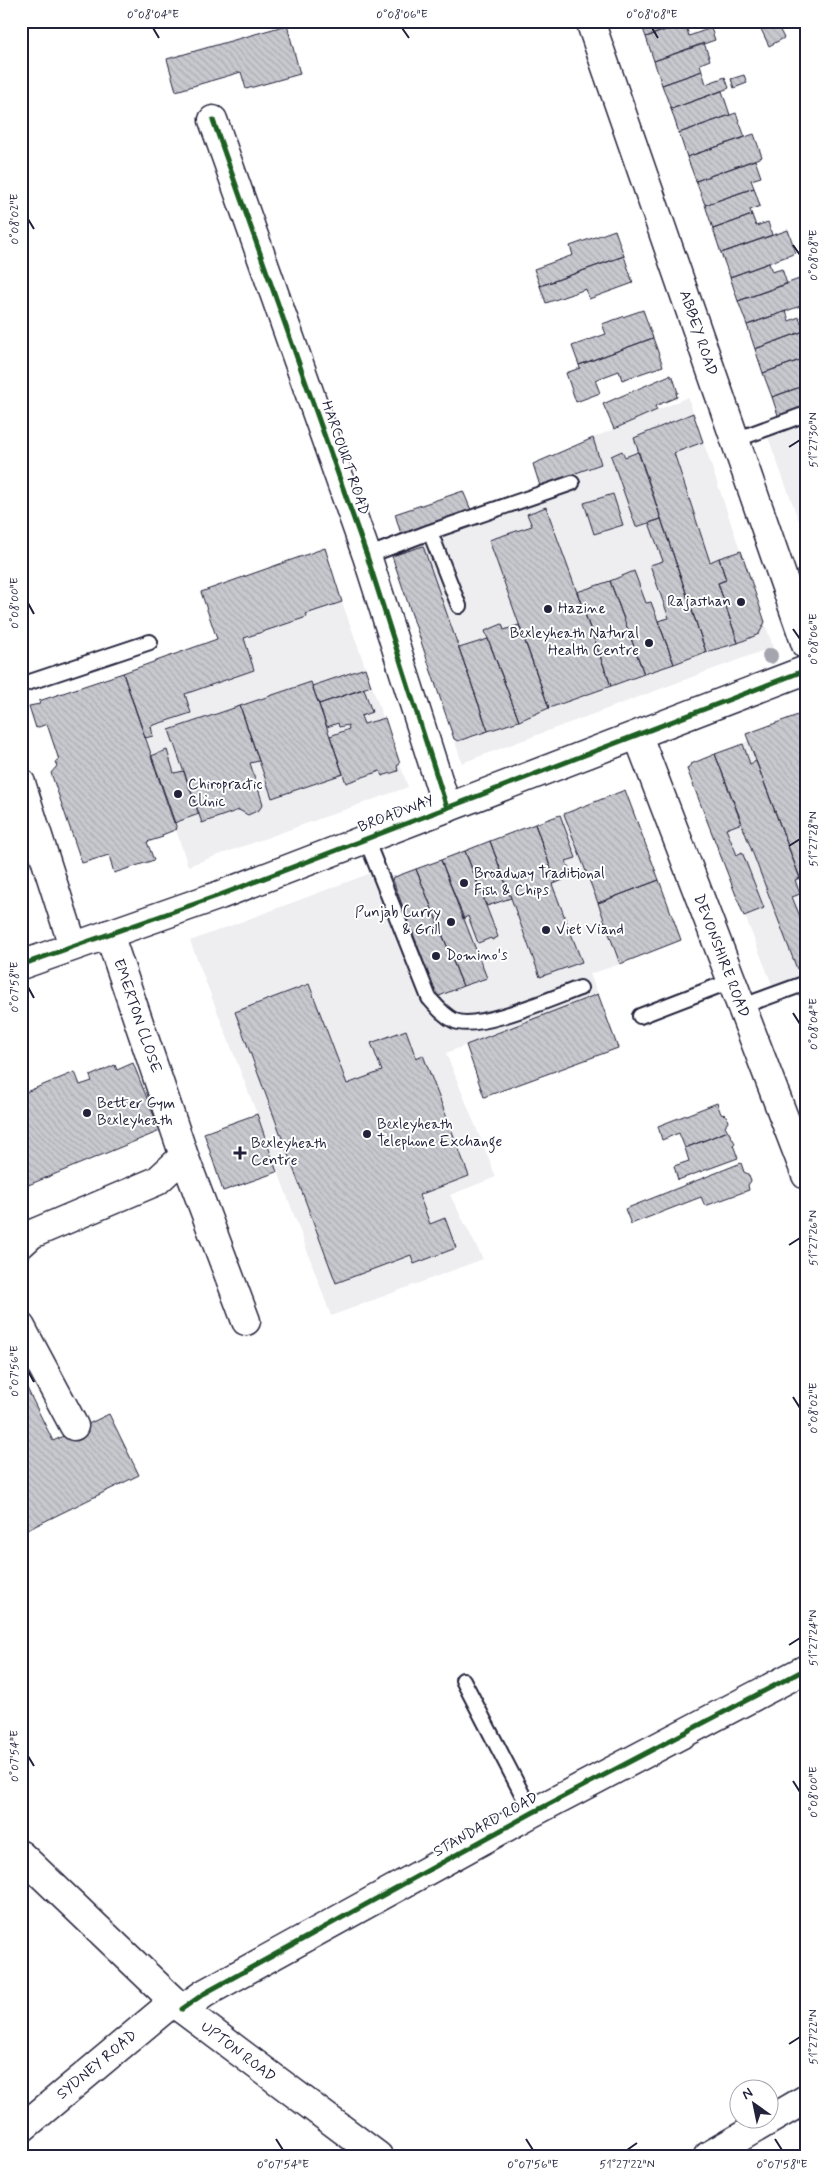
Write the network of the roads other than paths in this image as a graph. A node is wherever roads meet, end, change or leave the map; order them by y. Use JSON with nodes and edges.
{"nodes":[{"id":1,"x":590,"y":21,"type":"edge"},
{"id":2,"x":213,"y":120,"type":"dead end"},
{"id":3,"x":806,"y":414,"type":"edge"},
{"id":4,"x":735,"y":440,"type":"junction"},
{"id":5,"x":572,"y":483,"type":"dead end"},
{"id":6,"x":430,"y":532,"type":"junction"},
{"id":7,"x":367,"y":556,"type":"junction"},
{"id":8,"x":458,"y":606,"type":"dead end"},
{"id":9,"x":150,"y":642,"type":"dead end"},
{"id":10,"x":806,"y":645,"type":"edge"},
{"id":11,"x":806,"y":670,"type":"edge"},
{"id":12,"x":21,"y":685,"type":"edge"},
{"id":13,"x":638,"y":736,"type":"junction"},
{"id":14,"x":21,"y":784,"type":"edge"},
{"id":15,"x":447,"y":808,"type":"junction"},
{"id":16,"x":366,"y":839,"type":"junction"},
{"id":17,"x":109,"y":934,"type":"junction"},
{"id":18,"x":73,"y":946,"type":"junction"},
{"id":19,"x":21,"y":965,"type":"edge"},
{"id":20,"x":731,"y":981,"type":"junction"},
{"id":21,"x":806,"y":983,"type":"edge"},
{"id":22,"x":580,"y":988,"type":"dead end"},
{"id":23,"x":740,"y":1007,"type":"junction"},
{"id":24,"x":640,"y":1016,"type":"dead end"},
{"id":25,"x":798,"y":1130,"type":"edge"},
{"id":26,"x":184,"y":1156,"type":"junction"},
{"id":27,"x":806,"y":1175,"type":"edge"},
{"id":28,"x":21,"y":1244,"type":"edge"},
{"id":29,"x":246,"y":1321,"type":"dead end"},
{"id":30,"x":21,"y":1327,"type":"edge"},
{"id":31,"x":74,"y":1426,"type":"dead end"},
{"id":32,"x":806,"y":1669,"type":"edge"},
{"id":33,"x":463,"y":1680,"type":"dead end"},
{"id":34,"x":532,"y":1813,"type":"junction"},
{"id":35,"x":21,"y":1855,"type":"edge"},
{"id":36,"x":177,"y":2006,"type":"junction"},
{"id":37,"x":806,"y":2099,"type":"edge"},
{"id":38,"x":21,"y":2129,"type":"edge"},
{"id":39,"x":378,"y":2156,"type":"edge"},
{"id":40,"x":708,"y":2156,"type":"edge"}],
"edges":[{"from":1,"to":4,"type":"street","name":"ABBEY ROAD"},
{"from":2,"to":7,"type":"street","name":"HARCOURT ROAD"},
{"from":3,"to":4,"type":"lane"},
{"from":4,"to":10,"type":"street","name":"ABBEY ROAD"},
{"from":5,"to":6,"type":"lane"},
{"from":6,"to":7,"type":"lane"},
{"from":6,"to":8,"type":"lane"},
{"from":7,"to":15,"type":"street","name":"HARCOURT ROAD"},
{"from":9,"to":12,"type":"lane"},
{"from":11,"to":13,"type":"street","name":"BROADWAY"},
{"from":13,"to":15,"type":"street","name":"BROADWAY"},
{"from":13,"to":20,"type":"street","name":"DEVONSHIRE ROAD"},
{"from":14,"to":18,"type":"street"},
{"from":15,"to":16,"type":"street","name":"BROADWAY"},
{"from":16,"to":17,"type":"street","name":"BROADWAY"},
{"from":16,"to":22,"type":"lane"},
{"from":17,"to":18,"type":"street","name":"BROADWAY"},
{"from":17,"to":26,"type":"street","name":"EMERTON CLOSE"},
{"from":18,"to":19,"type":"street","name":"BROADWAY"},
{"from":20,"to":23,"type":"street","name":"DEVONSHIRE ROAD"},
{"from":20,"to":24,"type":"lane"},
{"from":21,"to":23,"type":"lane"},
{"from":23,"to":25,"type":"street","name":"DEVONSHIRE ROAD"},
{"from":25,"to":27,"type":"street","name":"DEVONSHIRE ROAD"},
{"from":26,"to":28,"type":"street"},
{"from":26,"to":29,"type":"street","name":"EMERTON CLOSE"},
{"from":30,"to":31,"type":"street"},
{"from":32,"to":34,"type":"street","name":"STANDARD ROAD"},
{"from":33,"to":34,"type":"lane"},
{"from":34,"to":36,"type":"street","name":"STANDARD ROAD"},
{"from":35,"to":36,"type":"street","name":"UPTON ROAD"},
{"from":36,"to":38,"type":"street","name":"SYDNEY ROAD"},
{"from":36,"to":39,"type":"street","name":"UPTON ROAD"},
{"from":37,"to":40,"type":"street"}]}
